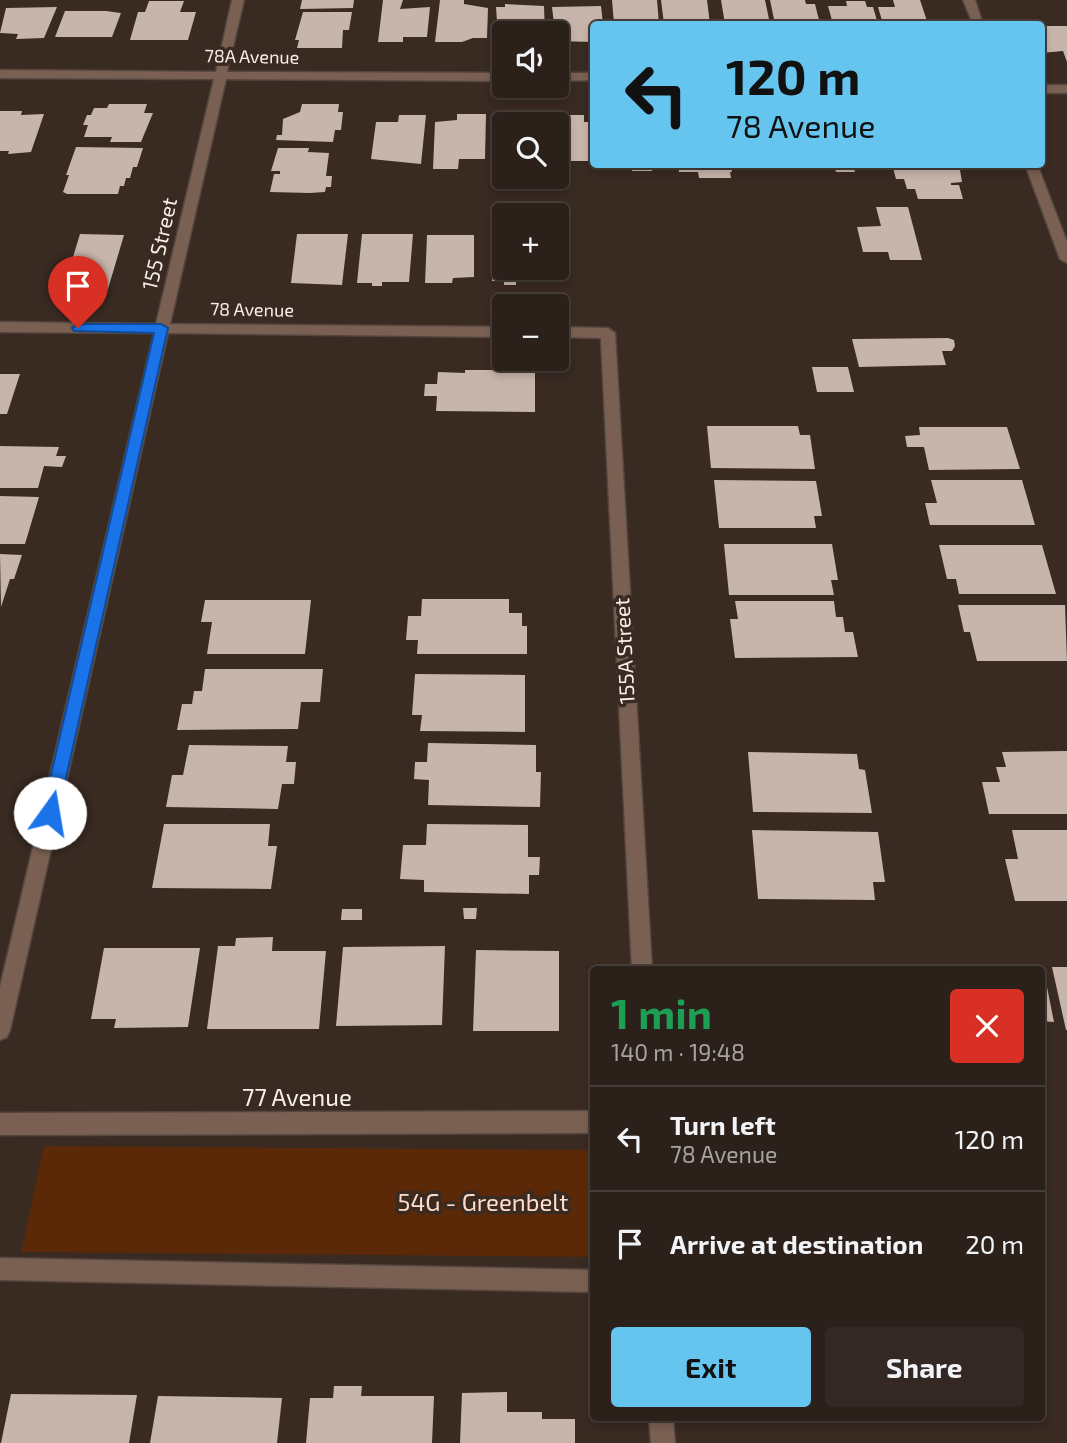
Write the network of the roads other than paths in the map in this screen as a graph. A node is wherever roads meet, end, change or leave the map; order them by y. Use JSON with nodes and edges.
{"nodes":[{"id":1,"x":238,"y":0,"type":"edge"},
{"id":2,"x":969,"y":0,"type":"edge"},
{"id":3,"x":977,"y":21,"type":"edge"},
{"id":4,"x":0,"y":74,"type":"edge"},
{"id":5,"x":220,"y":74,"type":"junction"},
{"id":6,"x":492,"y":77,"type":"edge"},
{"id":7,"x":569,"y":77,"type":"edge"},
{"id":8,"x":590,"y":77,"type":"edge"},
{"id":9,"x":1045,"y":89,"type":"edge"},
{"id":10,"x":1067,"y":89,"type":"edge"},
{"id":11,"x":1032,"y":168,"type":"edge"},
{"id":12,"x":1067,"y":260,"type":"edge"},
{"id":13,"x":0,"y":327,"type":"edge"},
{"id":14,"x":161,"y":328,"type":"junction"},
{"id":15,"x":492,"y":332,"type":"edge"},
{"id":16,"x":569,"y":332,"type":"edge"},
{"id":17,"x":642,"y":966,"type":"edge"},
{"id":18,"x":0,"y":1030,"type":"edge"},
{"id":19,"x":590,"y":1122,"type":"edge"},
{"id":20,"x":0,"y":1124,"type":"edge"},
{"id":21,"x":0,"y":1269,"type":"edge"},
{"id":22,"x":590,"y":1280,"type":"edge"},
{"id":23,"x":661,"y":1421,"type":"edge"},
{"id":24,"x":663,"y":1443,"type":"edge"}],
"edges":[{"from":1,"to":5,"type":"street","name":"155 Street"},
{"from":2,"to":3,"type":"street"},
{"from":4,"to":5,"type":"street","name":"78A Avenue"},
{"from":5,"to":6,"type":"street","name":"78A Avenue"},
{"from":5,"to":14,"type":"street","name":"155 Street"},
{"from":7,"to":8,"type":"street"},
{"from":9,"to":10,"type":"street"},
{"from":11,"to":12,"type":"street"},
{"from":13,"to":14,"type":"street","name":"78 Avenue"},
{"from":14,"to":15,"type":"street","name":"78 Avenue"},
{"from":14,"to":18,"type":"street","name":"155 Street"},
{"from":16,"to":17,"type":"street","name":"155A Street"},
{"from":19,"to":20,"type":"street","name":"77 Avenue"},
{"from":21,"to":22,"type":"street"},
{"from":23,"to":24,"type":"street"}]}
